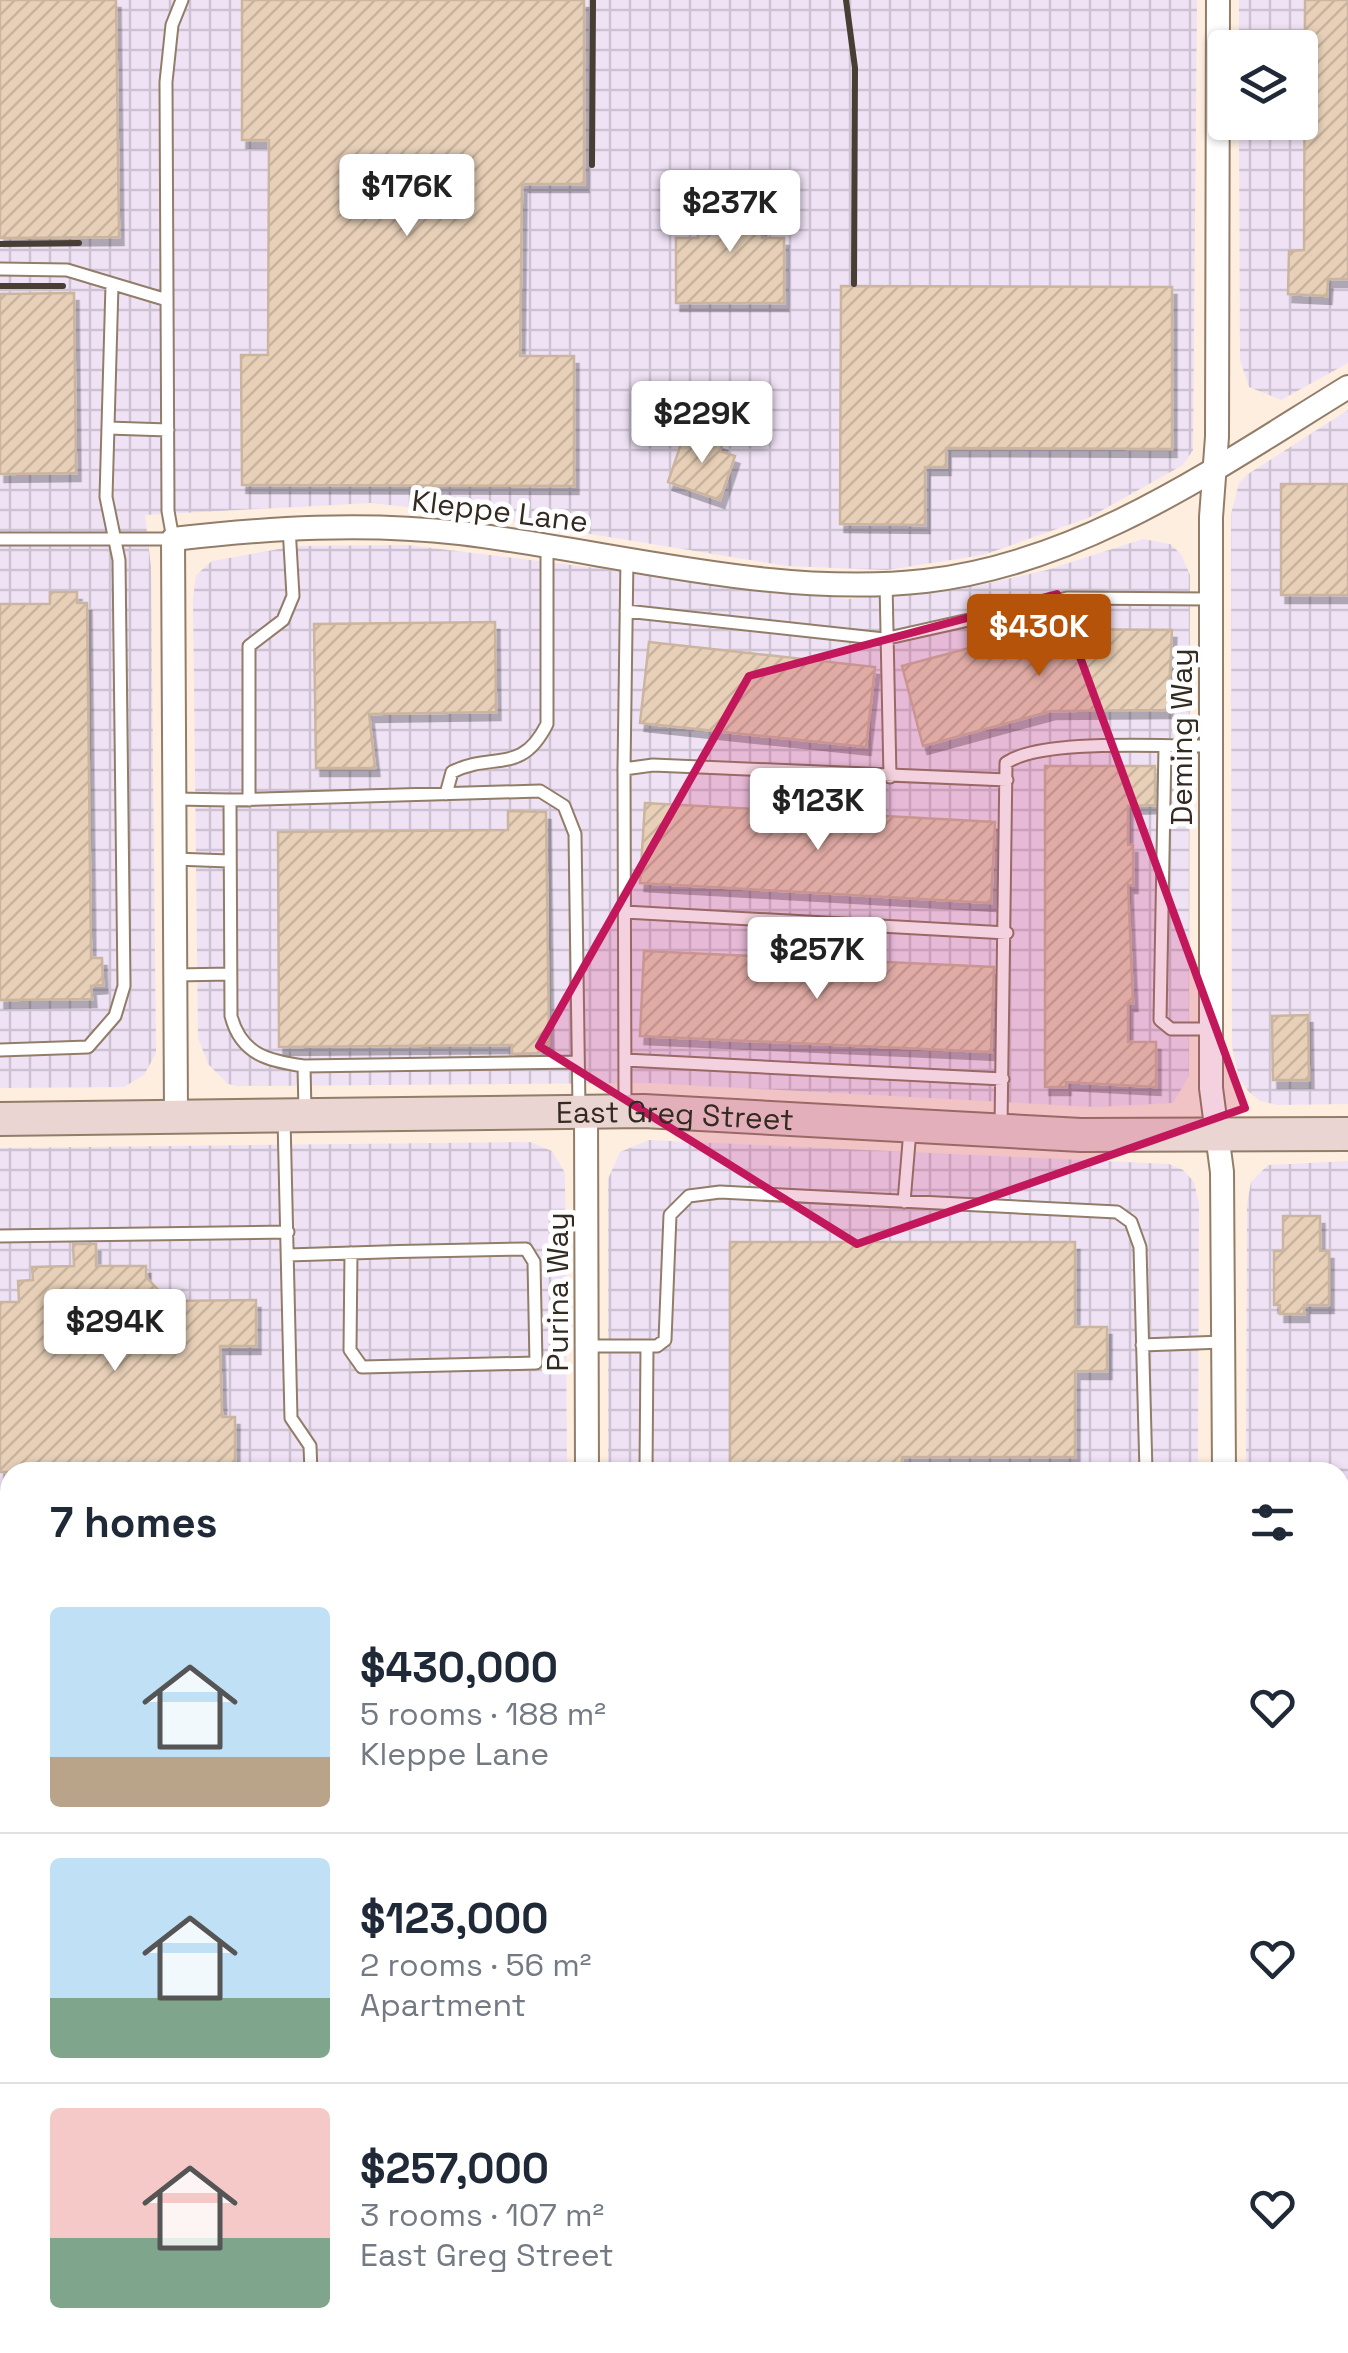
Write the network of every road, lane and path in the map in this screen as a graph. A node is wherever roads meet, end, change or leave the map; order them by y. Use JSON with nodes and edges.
{"nodes":[{"id":1,"x":182,"y":0,"type":"edge"},
{"id":2,"x":1218,"y":0,"type":"edge"},
{"id":3,"x":0,"y":269,"type":"edge"},
{"id":4,"x":112,"y":284,"type":"junction"},
{"id":5,"x":167,"y":300,"type":"junction"},
{"id":6,"x":1348,"y":387,"type":"edge"},
{"id":7,"x":108,"y":428,"type":"junction"},
{"id":8,"x":168,"y":430,"type":"junction"},
{"id":9,"x":1214,"y":468,"type":"junction"},
{"id":10,"x":289,"y":527,"type":"junction"},
{"id":11,"x":0,"y":539,"type":"edge"},
{"id":12,"x":173,"y":539,"type":"junction"},
{"id":13,"x":116,"y":540,"type":"junction"},
{"id":14,"x":548,"y":546,"type":"junction"},
{"id":15,"x":627,"y":558,"type":"junction"},
{"id":16,"x":886,"y":584,"type":"junction"},
{"id":17,"x":1211,"y":599,"type":"junction"},
{"id":18,"x":626,"y":611,"type":"junction"},
{"id":19,"x":884,"y":639,"type":"junction"},
{"id":20,"x":1164,"y":746,"type":"junction"},
{"id":21,"x":1211,"y":746,"type":"junction"},
{"id":22,"x":624,"y":769,"type":"junction"},
{"id":23,"x":890,"y":777,"type":"junction"},
{"id":24,"x":1006,"y":780,"type":"junction"},
{"id":25,"x":446,"y":794,"type":"junction"},
{"id":26,"x":175,"y":799,"type":"junction"},
{"id":27,"x":230,"y":800,"type":"junction"},
{"id":28,"x":249,"y":800,"type":"junction"},
{"id":29,"x":175,"y":859,"type":"junction"},
{"id":30,"x":229,"y":861,"type":"junction"},
{"id":31,"x":625,"y":912,"type":"junction"},
{"id":32,"x":1007,"y":933,"type":"junction"},
{"id":33,"x":230,"y":974,"type":"junction"},
{"id":34,"x":176,"y":976,"type":"junction"},
{"id":35,"x":1211,"y":1029,"type":"junction"},
{"id":36,"x":0,"y":1050,"type":"edge"},
{"id":37,"x":625,"y":1060,"type":"junction"},
{"id":38,"x":578,"y":1062,"type":"junction"},
{"id":39,"x":304,"y":1066,"type":"junction"},
{"id":40,"x":1003,"y":1079,"type":"junction"},
{"id":41,"x":582,"y":1112,"type":"junction"},
{"id":42,"x":625,"y":1112,"type":"junction"},
{"id":43,"x":294,"y":1115,"type":"junction"},
{"id":44,"x":176,"y":1116,"type":"junction"},
{"id":45,"x":0,"y":1119,"type":"edge"},
{"id":46,"x":910,"y":1126,"type":"junction"},
{"id":47,"x":1001,"y":1131,"type":"junction"},
{"id":48,"x":1216,"y":1134,"type":"junction"},
{"id":49,"x":1348,"y":1134,"type":"edge"},
{"id":50,"x":904,"y":1202,"type":"junction"},
{"id":51,"x":288,"y":1232,"type":"junction"},
{"id":52,"x":0,"y":1236,"type":"edge"},
{"id":53,"x":351,"y":1253,"type":"junction"},
{"id":54,"x":288,"y":1255,"type":"junction"},
{"id":55,"x":1223,"y":1342,"type":"junction"},
{"id":56,"x":1142,"y":1345,"type":"junction"},
{"id":57,"x":587,"y":1346,"type":"junction"},
{"id":58,"x":647,"y":1346,"type":"junction"},
{"id":59,"x":311,"y":1462,"type":"edge"},
{"id":60,"x":587,"y":1462,"type":"edge"},
{"id":61,"x":646,"y":1462,"type":"edge"},
{"id":62,"x":1146,"y":1462,"type":"edge"},
{"id":63,"x":1224,"y":1462,"type":"edge"}],
"edges":[{"from":1,"to":5,"type":"lane"},
{"from":2,"to":9,"type":"street","name":"Deming Way"},
{"from":3,"to":4,"type":"lane"},
{"from":4,"to":5,"type":"lane"},
{"from":4,"to":7,"type":"lane"},
{"from":5,"to":8,"type":"lane"},
{"from":6,"to":9,"type":"street","name":"Kleppe Lane"},
{"from":7,"to":8,"type":"lane"},
{"from":7,"to":13,"type":"lane"},
{"from":8,"to":12,"type":"lane"},
{"from":9,"to":16,"type":"street","name":"Kleppe Lane"},
{"from":9,"to":17,"type":"street","name":"Deming Way"},
{"from":10,"to":12,"type":"street","name":"Kleppe Lane"},
{"from":10,"to":14,"type":"street","name":"Kleppe Lane"},
{"from":10,"to":28,"type":"lane"},
{"from":11,"to":13,"type":"lane"},
{"from":12,"to":13,"type":"lane"},
{"from":12,"to":26,"type":"street"},
{"from":13,"to":36,"type":"lane"},
{"from":14,"to":15,"type":"street","name":"Kleppe Lane"},
{"from":14,"to":25,"type":"lane"},
{"from":15,"to":16,"type":"street","name":"Kleppe Lane"},
{"from":15,"to":18,"type":"lane"},
{"from":16,"to":19,"type":"lane"},
{"from":17,"to":19,"type":"lane"},
{"from":17,"to":21,"type":"street","name":"Deming Way"},
{"from":18,"to":19,"type":"lane"},
{"from":18,"to":22,"type":"lane"},
{"from":19,"to":23,"type":"lane"},
{"from":20,"to":21,"type":"lane"},
{"from":20,"to":24,"type":"lane"},
{"from":20,"to":35,"type":"lane"},
{"from":21,"to":35,"type":"street","name":"Deming Way"},
{"from":22,"to":23,"type":"lane"},
{"from":22,"to":31,"type":"lane"},
{"from":23,"to":24,"type":"lane"},
{"from":24,"to":32,"type":"lane"},
{"from":25,"to":28,"type":"lane"},
{"from":25,"to":38,"type":"lane"},
{"from":26,"to":27,"type":"lane"},
{"from":26,"to":29,"type":"street"},
{"from":27,"to":28,"type":"lane"},
{"from":27,"to":30,"type":"lane"},
{"from":29,"to":30,"type":"lane"},
{"from":29,"to":34,"type":"street"},
{"from":30,"to":33,"type":"lane"},
{"from":31,"to":32,"type":"lane"},
{"from":31,"to":37,"type":"lane"},
{"from":32,"to":40,"type":"lane"},
{"from":33,"to":34,"type":"lane"},
{"from":33,"to":39,"type":"lane"},
{"from":34,"to":44,"type":"street"},
{"from":35,"to":48,"type":"street","name":"Deming Way"},
{"from":37,"to":40,"type":"lane"},
{"from":37,"to":42,"type":"lane"},
{"from":38,"to":39,"type":"lane"},
{"from":38,"to":41,"type":"lane"},
{"from":39,"to":43,"type":"lane"},
{"from":40,"to":47,"type":"lane"},
{"from":41,"to":42,"type":"main road","name":"East Greg Street"},
{"from":41,"to":43,"type":"main road","name":"East Greg Street"},
{"from":41,"to":57,"type":"street","name":"Purina Way"},
{"from":42,"to":46,"type":"main road","name":"East Greg Street"},
{"from":43,"to":44,"type":"main road","name":"East Greg Street"},
{"from":43,"to":51,"type":"lane"},
{"from":44,"to":45,"type":"main road","name":"East Greg Street"},
{"from":46,"to":47,"type":"main road","name":"East Greg Street"},
{"from":46,"to":50,"type":"lane"},
{"from":47,"to":48,"type":"main road","name":"East Greg Street"},
{"from":48,"to":49,"type":"main road","name":"East Greg Street"},
{"from":48,"to":55,"type":"street","name":"Deming Way"},
{"from":50,"to":56,"type":"lane"},
{"from":50,"to":58,"type":"lane"},
{"from":51,"to":52,"type":"lane"},
{"from":51,"to":54,"type":"lane"},
{"from":53,"to":53,"type":"lane"},
{"from":53,"to":54,"type":"lane"},
{"from":54,"to":59,"type":"lane"},
{"from":55,"to":56,"type":"lane"},
{"from":55,"to":63,"type":"street","name":"Deming Way"},
{"from":56,"to":62,"type":"lane"},
{"from":57,"to":58,"type":"lane"},
{"from":57,"to":60,"type":"street","name":"Purina Way"},
{"from":58,"to":61,"type":"lane"}]}
